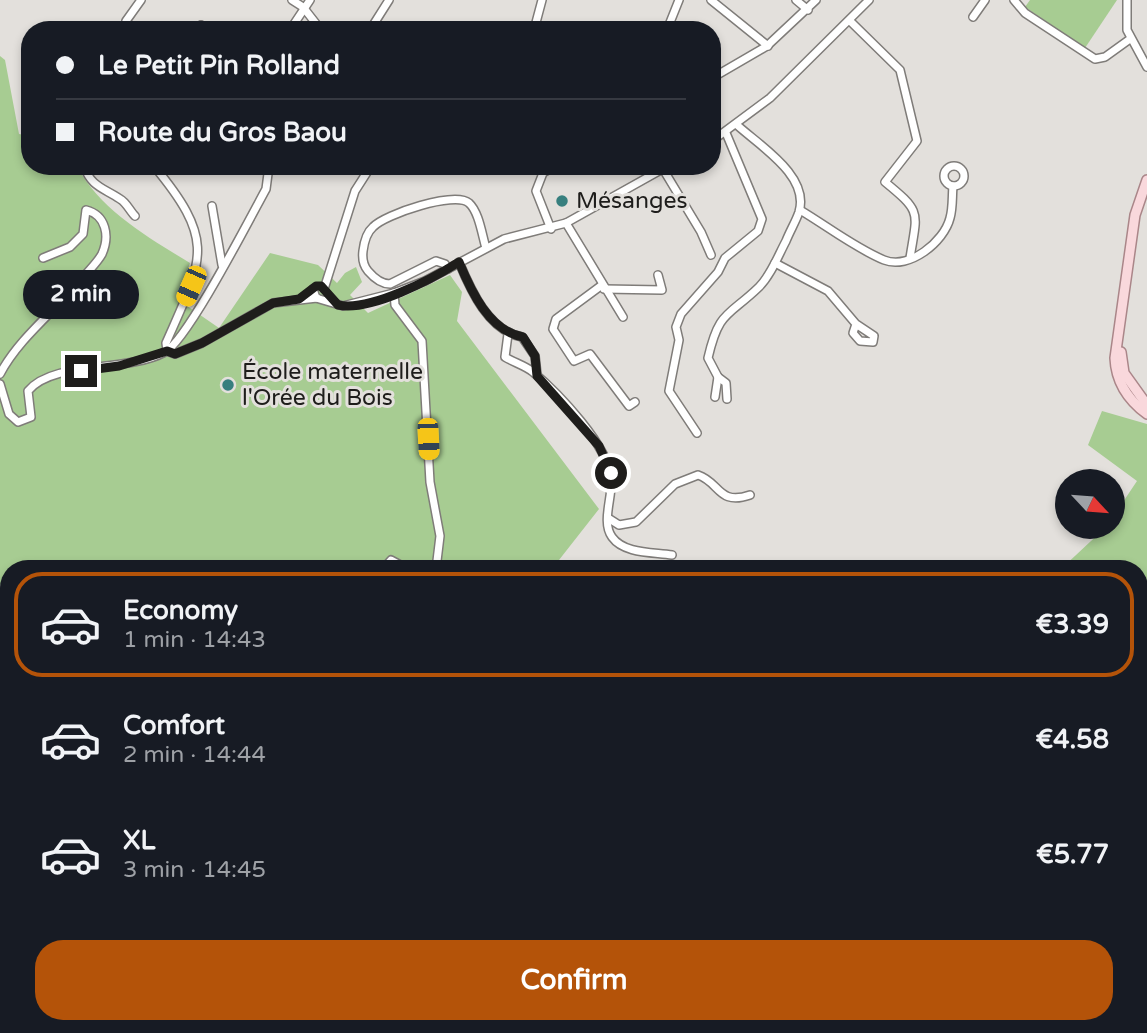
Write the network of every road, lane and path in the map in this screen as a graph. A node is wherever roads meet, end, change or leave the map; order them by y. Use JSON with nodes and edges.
{"nodes":[{"id":1,"x":142,"y":0,"type":"edge"},
{"id":2,"x":292,"y":0,"type":"edge"},
{"id":3,"x":310,"y":0,"type":"edge"},
{"id":4,"x":388,"y":0,"type":"edge"},
{"id":5,"x":542,"y":0,"type":"edge"},
{"id":6,"x":678,"y":0,"type":"edge"},
{"id":7,"x":711,"y":0,"type":"edge"},
{"id":8,"x":796,"y":0,"type":"edge"},
{"id":9,"x":816,"y":0,"type":"edge"},
{"id":10,"x":869,"y":0,"type":"edge"},
{"id":11,"x":985,"y":0,"type":"edge"},
{"id":12,"x":1014,"y":0,"type":"edge"},
{"id":13,"x":1127,"y":0,"type":"edge"},
{"id":14,"x":303,"y":7,"type":"junction"},
{"id":15,"x":808,"y":10,"type":"junction"},
{"id":16,"x":973,"y":18,"type":"dead end"},
{"id":17,"x":126,"y":21,"type":"dead end"},
{"id":18,"x":295,"y":21,"type":"edge"},
{"id":19,"x":314,"y":21,"type":"edge"},
{"id":20,"x":375,"y":21,"type":"edge"},
{"id":21,"x":536,"y":21,"type":"edge"},
{"id":22,"x":670,"y":21,"type":"edge"},
{"id":23,"x":850,"y":21,"type":"junction"},
{"id":24,"x":1130,"y":39,"type":"junction"},
{"id":25,"x":768,"y":46,"type":"junction"},
{"id":26,"x":1147,"y":67,"type":"edge"},
{"id":27,"x":721,"y":73,"type":"edge"},
{"id":28,"x":737,"y":125,"type":"junction"},
{"id":29,"x":726,"y":133,"type":"junction"},
{"id":30,"x":721,"y":136,"type":"edge"},
{"id":31,"x":87,"y":175,"type":"edge"},
{"id":32,"x":162,"y":175,"type":"edge"},
{"id":33,"x":268,"y":175,"type":"edge"},
{"id":34,"x":365,"y":175,"type":"edge"},
{"id":35,"x":541,"y":175,"type":"edge"},
{"id":36,"x":653,"y":175,"type":"edge"},
{"id":37,"x":670,"y":175,"type":"edge"},
{"id":38,"x":1147,"y":180,"type":"edge"},
{"id":39,"x":953,"y":186,"type":"dead end"},
{"id":40,"x":1147,"y":194,"type":"edge"},
{"id":41,"x":212,"y":206,"type":"dead end"},
{"id":42,"x":800,"y":210,"type":"junction"},
{"id":43,"x":135,"y":216,"type":"dead end"},
{"id":44,"x":566,"y":223,"type":"junction"},
{"id":45,"x":551,"y":229,"type":"junction"},
{"id":46,"x":486,"y":248,"type":"junction"},
{"id":47,"x":711,"y":255,"type":"dead end"},
{"id":48,"x":43,"y":258,"type":"dead end"},
{"id":49,"x":910,"y":258,"type":"junction"},
{"id":50,"x":459,"y":262,"type":"junction"},
{"id":51,"x":775,"y":263,"type":"junction"},
{"id":52,"x":222,"y":266,"type":"junction"},
{"id":53,"x":448,"y":269,"type":"junction"},
{"id":54,"x":658,"y":275,"type":"dead end"},
{"id":55,"x":603,"y":287,"type":"junction"},
{"id":56,"x":319,"y":292,"type":"junction"},
{"id":57,"x":394,"y":293,"type":"junction"},
{"id":58,"x":623,"y":317,"type":"dead end"},
{"id":59,"x":856,"y":324,"type":"dead end"},
{"id":60,"x":508,"y":334,"type":"junction"},
{"id":61,"x":167,"y":351,"type":"junction"},
{"id":62,"x":0,"y":374,"type":"edge"},
{"id":63,"x":537,"y":376,"type":"junction"},
{"id":64,"x":718,"y":377,"type":"junction"},
{"id":65,"x":0,"y":384,"type":"edge"},
{"id":66,"x":715,"y":397,"type":"dead end"},
{"id":67,"x":727,"y":399,"type":"dead end"},
{"id":68,"x":635,"y":402,"type":"dead end"},
{"id":69,"x":1147,"y":405,"type":"edge"},
{"id":70,"x":1147,"y":414,"type":"edge"},
{"id":71,"x":698,"y":433,"type":"dead end"},
{"id":72,"x":750,"y":495,"type":"dead end"},
{"id":73,"x":608,"y":518,"type":"junction"},
{"id":74,"x":672,"y":555,"type":"dead end"},
{"id":75,"x":437,"y":560,"type":"edge"}],
"edges":[{"from":1,"to":17,"type":"street"},
{"from":2,"to":14,"type":"street"},
{"from":3,"to":14,"type":"street"},
{"from":4,"to":20,"type":"street"},
{"from":5,"to":21,"type":"street"},
{"from":6,"to":22,"type":"street"},
{"from":7,"to":25,"type":"street"},
{"from":8,"to":15,"type":"street"},
{"from":9,"to":15,"type":"street"},
{"from":10,"to":23,"type":"street"},
{"from":11,"to":16,"type":"street"},
{"from":12,"to":24,"type":"street"},
{"from":13,"to":24,"type":"street"},
{"from":14,"to":18,"type":"street"},
{"from":14,"to":19,"type":"street"},
{"from":15,"to":25,"type":"street"},
{"from":23,"to":28,"type":"street"},
{"from":23,"to":49,"type":"street"},
{"from":24,"to":26,"type":"street"},
{"from":25,"to":27,"type":"street"},
{"from":28,"to":29,"type":"street"},
{"from":28,"to":42,"type":"street"},
{"from":29,"to":30,"type":"street"},
{"from":29,"to":71,"type":"street"},
{"from":31,"to":43,"type":"street"},
{"from":32,"to":61,"type":"street"},
{"from":33,"to":52,"type":"street"},
{"from":34,"to":56,"type":"street"},
{"from":35,"to":45,"type":"street"},
{"from":36,"to":44,"type":"street"},
{"from":37,"to":47,"type":"street"},
{"from":38,"to":70,"type":"main road"},
{"from":39,"to":49,"type":"street"},
{"from":40,"to":69,"type":"main road"},
{"from":41,"to":52,"type":"street"},
{"from":42,"to":49,"type":"street"},
{"from":42,"to":51,"type":"street"},
{"from":44,"to":45,"type":"street"},
{"from":44,"to":55,"type":"street"},
{"from":45,"to":46,"type":"street"},
{"from":46,"to":50,"type":"street"},
{"from":46,"to":53,"type":"street"},
{"from":48,"to":62,"type":"street"},
{"from":50,"to":53,"type":"street"},
{"from":50,"to":60,"type":"street"},
{"from":51,"to":59,"type":"street"},
{"from":51,"to":64,"type":"street"},
{"from":52,"to":61,"type":"street"},
{"from":53,"to":57,"type":"street"},
{"from":54,"to":55,"type":"street"},
{"from":55,"to":58,"type":"street"},
{"from":55,"to":68,"type":"street"},
{"from":56,"to":57,"type":"street"},
{"from":56,"to":61,"type":"street"},
{"from":57,"to":75,"type":"street"},
{"from":60,"to":63,"type":"street"},
{"from":60,"to":63,"type":"street"},
{"from":61,"to":65,"type":"street"},
{"from":63,"to":73,"type":"street"},
{"from":64,"to":66,"type":"street"},
{"from":64,"to":67,"type":"street"},
{"from":72,"to":73,"type":"street"},
{"from":73,"to":74,"type":"street"}]}
